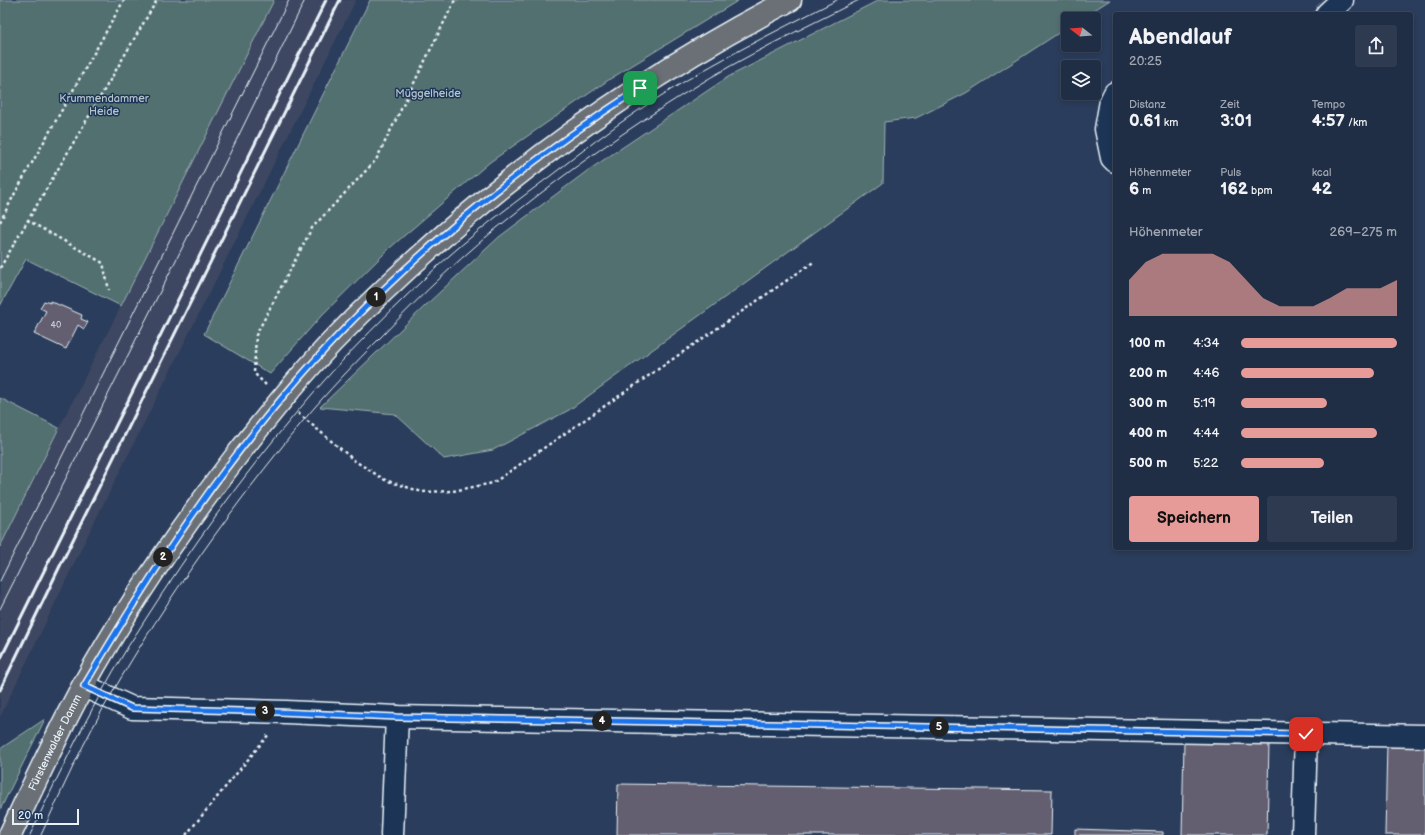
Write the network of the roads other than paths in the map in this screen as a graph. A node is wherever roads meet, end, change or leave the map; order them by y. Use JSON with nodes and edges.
{"nodes":[{"id":1,"x":790,"y":0,"type":"edge"},
{"id":2,"x":1342,"y":0,"type":"edge"},
{"id":3,"x":1329,"y":12,"type":"edge"},
{"id":4,"x":1113,"y":97,"type":"edge"},
{"id":5,"x":1113,"y":159,"type":"edge"},
{"id":6,"x":84,"y":686,"type":"junction"},
{"id":7,"x":397,"y":717,"type":"junction"},
{"id":8,"x":1306,"y":734,"type":"junction"},
{"id":9,"x":1425,"y":736,"type":"edge"},
{"id":10,"x":10,"y":835,"type":"edge"},
{"id":11,"x":392,"y":835,"type":"edge"},
{"id":12,"x":1303,"y":835,"type":"edge"}],
"edges":[{"from":1,"to":6,"type":"main road","name":"Fürstenwalder Damm"},
{"from":2,"to":3,"type":"lane"},
{"from":4,"to":5,"type":"lane"},
{"from":6,"to":7,"type":"lane"},
{"from":6,"to":10,"type":"main road","name":"Fürstenwalder Damm"},
{"from":7,"to":8,"type":"lane"},
{"from":7,"to":11,"type":"lane"},
{"from":8,"to":9,"type":"lane"},
{"from":8,"to":12,"type":"lane"}]}
